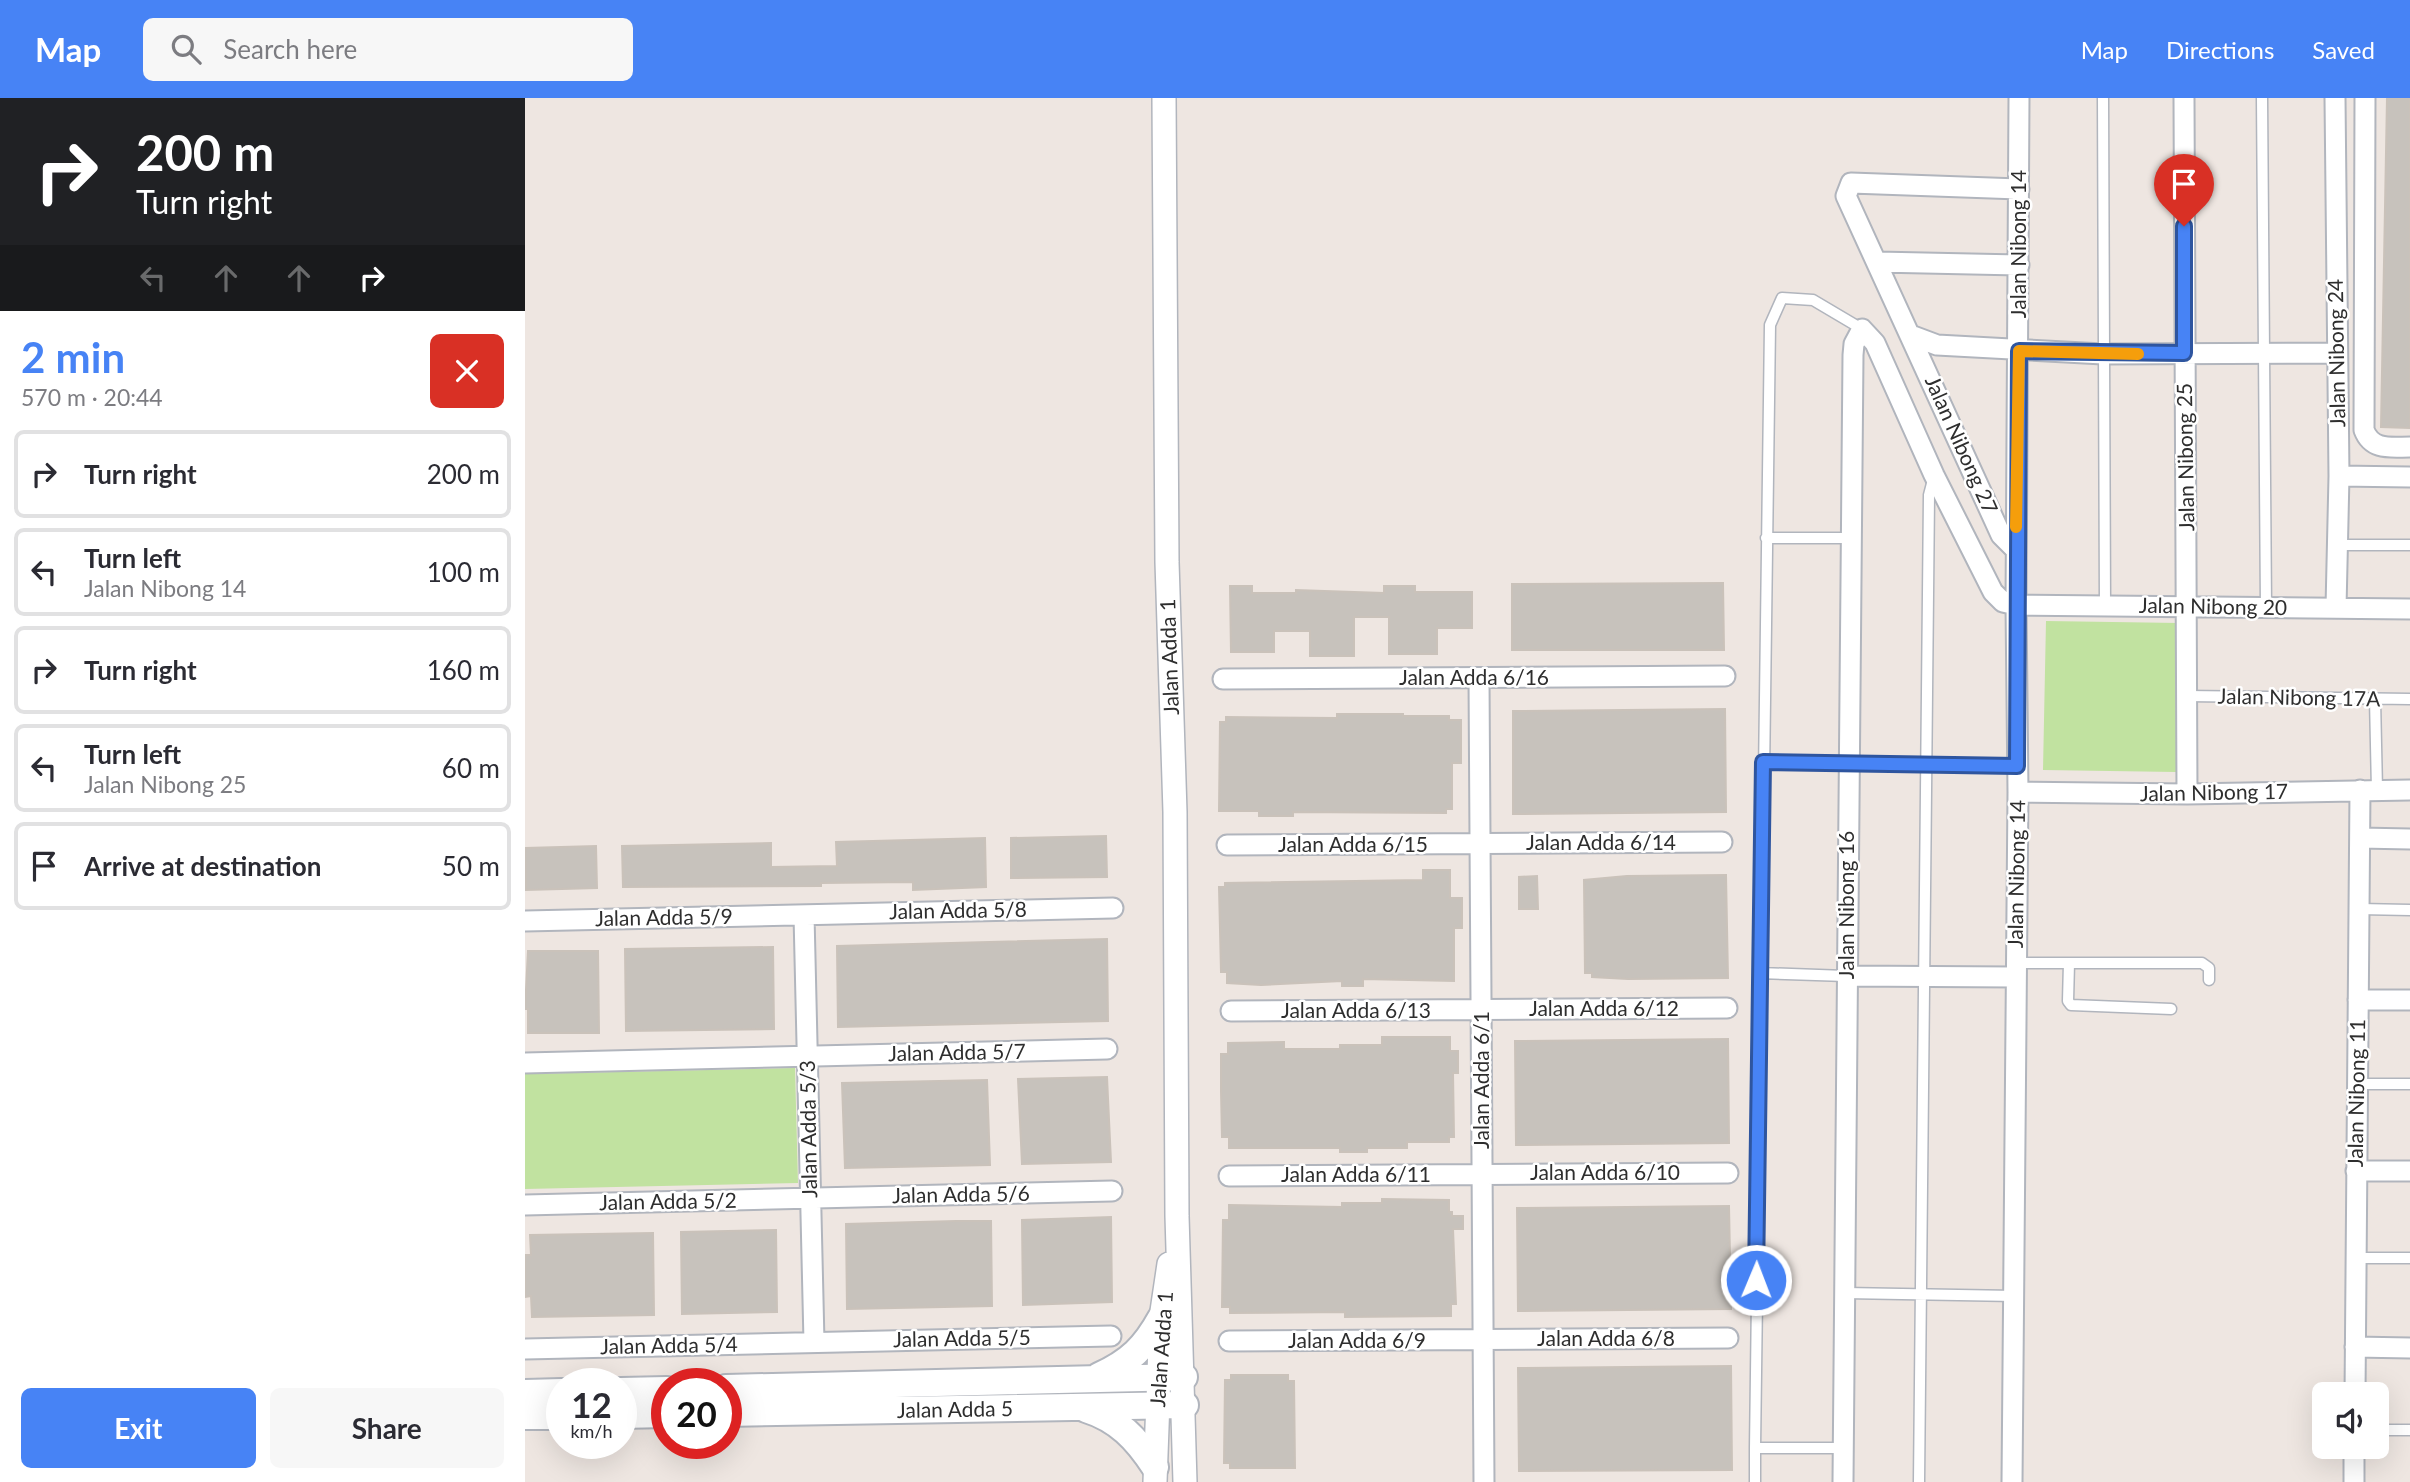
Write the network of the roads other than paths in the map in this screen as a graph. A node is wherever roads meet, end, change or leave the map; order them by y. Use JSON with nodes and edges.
{"nodes":[{"id":1,"x":1164,"y":98,"type":"edge"},
{"id":2,"x":2018,"y":98,"type":"edge"},
{"id":3,"x":2103,"y":98,"type":"edge"},
{"id":4,"x":2184,"y":98,"type":"edge"},
{"id":5,"x":2262,"y":98,"type":"edge"},
{"id":6,"x":2335,"y":98,"type":"edge"},
{"id":7,"x":2365,"y":98,"type":"edge"},
{"id":8,"x":2019,"y":189,"type":"junction"},
{"id":9,"x":1877,"y":262,"type":"junction"},
{"id":10,"x":2019,"y":265,"type":"junction"},
{"id":11,"x":1862,"y":329,"type":"junction"},
{"id":12,"x":1913,"y":336,"type":"junction"},
{"id":13,"x":2019,"y":351,"type":"junction"},
{"id":14,"x":2184,"y":353,"type":"junction"},
{"id":15,"x":2103,"y":354,"type":"junction"},
{"id":16,"x":2337,"y":354,"type":"junction"},
{"id":17,"x":2263,"y":355,"type":"junction"},
{"id":18,"x":2410,"y":447,"type":"edge"},
{"id":19,"x":1934,"y":475,"type":"junction"},
{"id":20,"x":2339,"y":476,"type":"junction"},
{"id":21,"x":2410,"y":477,"type":"edge"},
{"id":22,"x":1766,"y":538,"type":"junction"},
{"id":23,"x":1852,"y":538,"type":"junction"},
{"id":24,"x":2337,"y":545,"type":"junction"},
{"id":25,"x":2410,"y":545,"type":"edge"},
{"id":26,"x":2016,"y":550,"type":"junction"},
{"id":27,"x":2015,"y":605,"type":"junction"},
{"id":28,"x":2105,"y":606,"type":"junction"},
{"id":29,"x":2187,"y":607,"type":"junction"},
{"id":30,"x":2266,"y":608,"type":"junction"},
{"id":31,"x":2336,"y":608,"type":"junction"},
{"id":32,"x":2410,"y":609,"type":"edge"},
{"id":33,"x":1725,"y":676,"type":"dead end"},
{"id":34,"x":1479,"y":678,"type":"junction"},
{"id":35,"x":1223,"y":679,"type":"dead end"},
{"id":36,"x":2187,"y":696,"type":"junction"},
{"id":37,"x":2375,"y":699,"type":"junction"},
{"id":38,"x":2410,"y":699,"type":"edge"},
{"id":39,"x":1763,"y":762,"type":"junction"},
{"id":40,"x":1847,"y":764,"type":"junction"},
{"id":41,"x":1925,"y":765,"type":"junction"},
{"id":42,"x":2017,"y":766,"type":"junction"},
{"id":43,"x":2368,"y":790,"type":"junction"},
{"id":44,"x":2410,"y":790,"type":"edge"},
{"id":45,"x":2018,"y":792,"type":"junction"},
{"id":46,"x":2187,"y":794,"type":"junction"},
{"id":47,"x":2360,"y":838,"type":"junction"},
{"id":48,"x":2410,"y":839,"type":"edge"},
{"id":49,"x":1723,"y":842,"type":"dead end"},
{"id":50,"x":1480,"y":844,"type":"junction"},
{"id":51,"x":1227,"y":845,"type":"dead end"},
{"id":52,"x":1113,"y":908,"type":"dead end"},
{"id":53,"x":2359,"y":909,"type":"junction"},
{"id":54,"x":2410,"y":910,"type":"edge"},
{"id":55,"x":804,"y":915,"type":"junction"},
{"id":56,"x":525,"y":921,"type":"edge"},
{"id":57,"x":2069,"y":963,"type":"junction"},
{"id":58,"x":2015,"y":970,"type":"junction"},
{"id":59,"x":1760,"y":973,"type":"junction"},
{"id":60,"x":1846,"y":976,"type":"junction"},
{"id":61,"x":1923,"y":976,"type":"junction"},
{"id":62,"x":2209,"y":980,"type":"dead end"},
{"id":63,"x":2358,"y":1000,"type":"junction"},
{"id":64,"x":2410,"y":1000,"type":"edge"},
{"id":65,"x":1727,"y":1008,"type":"dead end"},
{"id":66,"x":2171,"y":1009,"type":"dead end"},
{"id":67,"x":1481,"y":1010,"type":"junction"},
{"id":68,"x":1231,"y":1011,"type":"dead end"},
{"id":69,"x":1107,"y":1049,"type":"dead end"},
{"id":70,"x":807,"y":1056,"type":"junction"},
{"id":71,"x":525,"y":1063,"type":"edge"},
{"id":72,"x":2358,"y":1084,"type":"junction"},
{"id":73,"x":2410,"y":1084,"type":"edge"},
{"id":74,"x":2356,"y":1171,"type":"junction"},
{"id":75,"x":2410,"y":1171,"type":"edge"},
{"id":76,"x":1728,"y":1173,"type":"dead end"},
{"id":77,"x":1483,"y":1174,"type":"junction"},
{"id":78,"x":1229,"y":1176,"type":"dead end"},
{"id":79,"x":1112,"y":1191,"type":"dead end"},
{"id":80,"x":810,"y":1199,"type":"junction"},
{"id":81,"x":525,"y":1205,"type":"edge"},
{"id":82,"x":1177,"y":1216,"type":"junction"},
{"id":83,"x":2356,"y":1258,"type":"junction"},
{"id":84,"x":2410,"y":1258,"type":"edge"},
{"id":85,"x":1845,"y":1293,"type":"junction"},
{"id":86,"x":1919,"y":1294,"type":"junction"},
{"id":87,"x":2015,"y":1296,"type":"junction"},
{"id":88,"x":1161,"y":1318,"type":"junction"},
{"id":89,"x":1111,"y":1335,"type":"dead end"},
{"id":90,"x":1728,"y":1338,"type":"dead end"},
{"id":91,"x":1484,"y":1340,"type":"junction"},
{"id":92,"x":1229,"y":1341,"type":"dead end"},
{"id":93,"x":814,"y":1342,"type":"junction"},
{"id":94,"x":2355,"y":1347,"type":"junction"},
{"id":95,"x":2410,"y":1348,"type":"edge"},
{"id":96,"x":525,"y":1349,"type":"edge"},
{"id":97,"x":1184,"y":1377,"type":"junction"},
{"id":98,"x":1158,"y":1378,"type":"junction"},
{"id":99,"x":1091,"y":1380,"type":"junction"},
{"id":100,"x":2355,"y":1382,"type":"edge"},
{"id":101,"x":742,"y":1388,"type":"edge"},
{"id":102,"x":546,"y":1392,"type":"edge"},
{"id":103,"x":525,"y":1393,"type":"edge"},
{"id":104,"x":1157,"y":1404,"type":"junction"},
{"id":105,"x":1185,"y":1405,"type":"junction"},
{"id":106,"x":1082,"y":1408,"type":"junction"},
{"id":107,"x":742,"y":1413,"type":"edge"},
{"id":108,"x":525,"y":1416,"type":"edge"},
{"id":109,"x":546,"y":1416,"type":"edge"},
{"id":110,"x":2389,"y":1430,"type":"edge"},
{"id":111,"x":2410,"y":1430,"type":"edge"},
{"id":112,"x":1755,"y":1448,"type":"junction"},
{"id":113,"x":1843,"y":1448,"type":"junction"},
{"id":114,"x":2354,"y":1459,"type":"edge"},
{"id":115,"x":1155,"y":1474,"type":"edge"},
{"id":116,"x":1185,"y":1482,"type":"edge"},
{"id":117,"x":1485,"y":1482,"type":"edge"},
{"id":118,"x":1755,"y":1482,"type":"edge"},
{"id":119,"x":1843,"y":1482,"type":"edge"},
{"id":120,"x":1919,"y":1482,"type":"edge"},
{"id":121,"x":2012,"y":1482,"type":"edge"},
{"id":122,"x":2354,"y":1482,"type":"edge"}],
"edges":[{"from":1,"to":82,"type":"street","name":"Jalan Adda 1"},
{"from":2,"to":8,"type":"street","name":"Jalan Nibong 14"},
{"from":3,"to":15,"type":"lane"},
{"from":4,"to":14,"type":"street","name":"Jalan Nibong 25"},
{"from":5,"to":17,"type":"lane"},
{"from":6,"to":16,"type":"street","name":"Jalan Nibong 24"},
{"from":7,"to":18,"type":"street"},
{"from":8,"to":9,"type":"street","name":"Jalan Nibong 27"},
{"from":8,"to":10,"type":"street","name":"Jalan Nibong 14"},
{"from":9,"to":10,"type":"street"},
{"from":9,"to":12,"type":"street","name":"Jalan Nibong 27"},
{"from":10,"to":13,"type":"street","name":"Jalan Nibong 14"},
{"from":11,"to":19,"type":"street"},
{"from":11,"to":22,"type":"lane"},
{"from":11,"to":23,"type":"street","name":"Jalan Nibong 16"},
{"from":12,"to":13,"type":"street"},
{"from":12,"to":26,"type":"street","name":"Jalan Nibong 27"},
{"from":13,"to":15,"type":"street"},
{"from":13,"to":26,"type":"street","name":"Jalan Nibong 14"},
{"from":14,"to":15,"type":"street"},
{"from":14,"to":17,"type":"street"},
{"from":14,"to":29,"type":"street","name":"Jalan Nibong 25"},
{"from":15,"to":28,"type":"lane"},
{"from":16,"to":17,"type":"street"},
{"from":16,"to":20,"type":"street","name":"Jalan Nibong 24"},
{"from":17,"to":30,"type":"lane"},
{"from":19,"to":27,"type":"street"},
{"from":19,"to":41,"type":"lane"},
{"from":20,"to":21,"type":"street"},
{"from":20,"to":24,"type":"street","name":"Jalan Nibong 24"},
{"from":22,"to":23,"type":"lane"},
{"from":22,"to":39,"type":"lane"},
{"from":23,"to":40,"type":"street","name":"Jalan Nibong 16"},
{"from":24,"to":25,"type":"lane"},
{"from":24,"to":31,"type":"street","name":"Jalan Nibong 24"},
{"from":26,"to":27,"type":"street","name":"Jalan Nibong 14"},
{"from":27,"to":28,"type":"street","name":"Jalan Nibong 20"},
{"from":27,"to":42,"type":"street","name":"Jalan Nibong 14"},
{"from":28,"to":29,"type":"street","name":"Jalan Nibong 20"},
{"from":29,"to":30,"type":"street","name":"Jalan Nibong 20"},
{"from":29,"to":36,"type":"street","name":"Jalan Nibong 25"},
{"from":30,"to":31,"type":"street","name":"Jalan Nibong 20"},
{"from":31,"to":32,"type":"street","name":"Jalan Nibong 20"},
{"from":33,"to":34,"type":"street","name":"Jalan Adda 6/16"},
{"from":34,"to":35,"type":"street","name":"Jalan Adda 6/16"},
{"from":34,"to":50,"type":"street","name":"Jalan Adda 6/1"},
{"from":36,"to":37,"type":"lane","name":"Jalan Nibong 17A"},
{"from":36,"to":46,"type":"street","name":"Jalan Nibong 25"},
{"from":37,"to":38,"type":"lane","name":"Jalan Nibong 17A"},
{"from":37,"to":43,"type":"lane"},
{"from":39,"to":40,"type":"lane"},
{"from":39,"to":59,"type":"lane"},
{"from":40,"to":41,"type":"lane"},
{"from":40,"to":60,"type":"street","name":"Jalan Nibong 16"},
{"from":41,"to":42,"type":"lane"},
{"from":41,"to":61,"type":"lane"},
{"from":42,"to":45,"type":"street","name":"Jalan Nibong 14"},
{"from":43,"to":44,"type":"street","name":"Jalan Nibong 17"},
{"from":43,"to":46,"type":"street","name":"Jalan Nibong 17"},
{"from":43,"to":47,"type":"street","name":"Jalan Nibong 11"},
{"from":45,"to":46,"type":"street","name":"Jalan Nibong 17"},
{"from":45,"to":58,"type":"street","name":"Jalan Nibong 14"},
{"from":47,"to":48,"type":"street"},
{"from":47,"to":53,"type":"street","name":"Jalan Nibong 11"},
{"from":49,"to":50,"type":"street","name":"Jalan Adda 6/14"},
{"from":50,"to":51,"type":"street","name":"Jalan Adda 6/15"},
{"from":50,"to":67,"type":"street","name":"Jalan Adda 6/1"},
{"from":52,"to":55,"type":"street","name":"Jalan Adda 5/8"},
{"from":53,"to":54,"type":"lane"},
{"from":53,"to":63,"type":"street","name":"Jalan Nibong 11"},
{"from":55,"to":56,"type":"street","name":"Jalan Adda 5/9"},
{"from":55,"to":70,"type":"street","name":"Jalan Adda 5/3"},
{"from":57,"to":58,"type":"lane"},
{"from":57,"to":62,"type":"lane"},
{"from":57,"to":66,"type":"lane"},
{"from":58,"to":61,"type":"street"},
{"from":58,"to":87,"type":"street","name":"Jalan Nibong 14"},
{"from":59,"to":60,"type":"lane"},
{"from":59,"to":112,"type":"lane"},
{"from":60,"to":61,"type":"street"},
{"from":60,"to":85,"type":"street","name":"Jalan Nibong 16"},
{"from":61,"to":86,"type":"lane"},
{"from":63,"to":64,"type":"street"},
{"from":63,"to":72,"type":"street","name":"Jalan Nibong 11"},
{"from":65,"to":67,"type":"street","name":"Jalan Adda 6/12"},
{"from":67,"to":68,"type":"street","name":"Jalan Adda 6/13"},
{"from":67,"to":77,"type":"street","name":"Jalan Adda 6/1"},
{"from":69,"to":70,"type":"street","name":"Jalan Adda 5/7"},
{"from":70,"to":71,"type":"street"},
{"from":70,"to":80,"type":"street","name":"Jalan Adda 5/3"},
{"from":72,"to":73,"type":"lane"},
{"from":72,"to":74,"type":"street","name":"Jalan Nibong 11"},
{"from":74,"to":75,"type":"street"},
{"from":74,"to":83,"type":"street","name":"Jalan Nibong 11"},
{"from":76,"to":77,"type":"street","name":"Jalan Adda 6/10"},
{"from":77,"to":78,"type":"street","name":"Jalan Adda 6/11"},
{"from":77,"to":91,"type":"street","name":"Jalan Adda 6/1"},
{"from":79,"to":80,"type":"street","name":"Jalan Adda 5/6"},
{"from":80,"to":81,"type":"street","name":"Jalan Adda 5/2"},
{"from":80,"to":93,"type":"street","name":"Jalan Adda 5/3"},
{"from":82,"to":88,"type":"street","name":"Jalan Adda 1"},
{"from":82,"to":97,"type":"street","name":"Jalan Adda 1"},
{"from":83,"to":84,"type":"lane"},
{"from":83,"to":94,"type":"street","name":"Jalan Nibong 11"},
{"from":85,"to":86,"type":"lane"},
{"from":85,"to":113,"type":"street","name":"Jalan Nibong 16"},
{"from":86,"to":87,"type":"lane"},
{"from":86,"to":120,"type":"lane"},
{"from":87,"to":121,"type":"street","name":"Jalan Nibong 14"},
{"from":88,"to":98,"type":"street","name":"Jalan Adda 1"},
{"from":88,"to":99,"type":"main road"},
{"from":89,"to":93,"type":"street","name":"Jalan Adda 5/5"},
{"from":90,"to":91,"type":"street","name":"Jalan Adda 6/8"},
{"from":91,"to":92,"type":"street","name":"Jalan Adda 6/9"},
{"from":91,"to":117,"type":"street","name":"Jalan Adda 6/1"},
{"from":93,"to":96,"type":"street","name":"Jalan Adda 5/4"},
{"from":94,"to":95,"type":"street"},
{"from":94,"to":100,"type":"street","name":"Jalan Nibong 11"},
{"from":97,"to":98,"type":"main road","name":"Jalan Adda 5"},
{"from":97,"to":105,"type":"street","name":"Jalan Adda 1"},
{"from":98,"to":99,"type":"main road","name":"Jalan Adda 5"},
{"from":98,"to":104,"type":"street","name":"Jalan Adda 1"},
{"from":99,"to":101,"type":"main road","name":"Jalan Adda 5"},
{"from":102,"to":103,"type":"main road"},
{"from":104,"to":105,"type":"main road","name":"Jalan Adda 5"},
{"from":104,"to":106,"type":"main road","name":"Jalan Adda 5"},
{"from":104,"to":115,"type":"street","name":"Jalan Adda 1"},
{"from":105,"to":116,"type":"street","name":"Jalan Adda 1"},
{"from":106,"to":107,"type":"main road","name":"Jalan Adda 5"},
{"from":106,"to":115,"type":"main road"},
{"from":108,"to":109,"type":"main road"},
{"from":110,"to":111,"type":"lane"},
{"from":112,"to":113,"type":"lane"},
{"from":112,"to":118,"type":"lane"},
{"from":113,"to":119,"type":"street","name":"Jalan Nibong 16"},
{"from":114,"to":122,"type":"street"}]}
